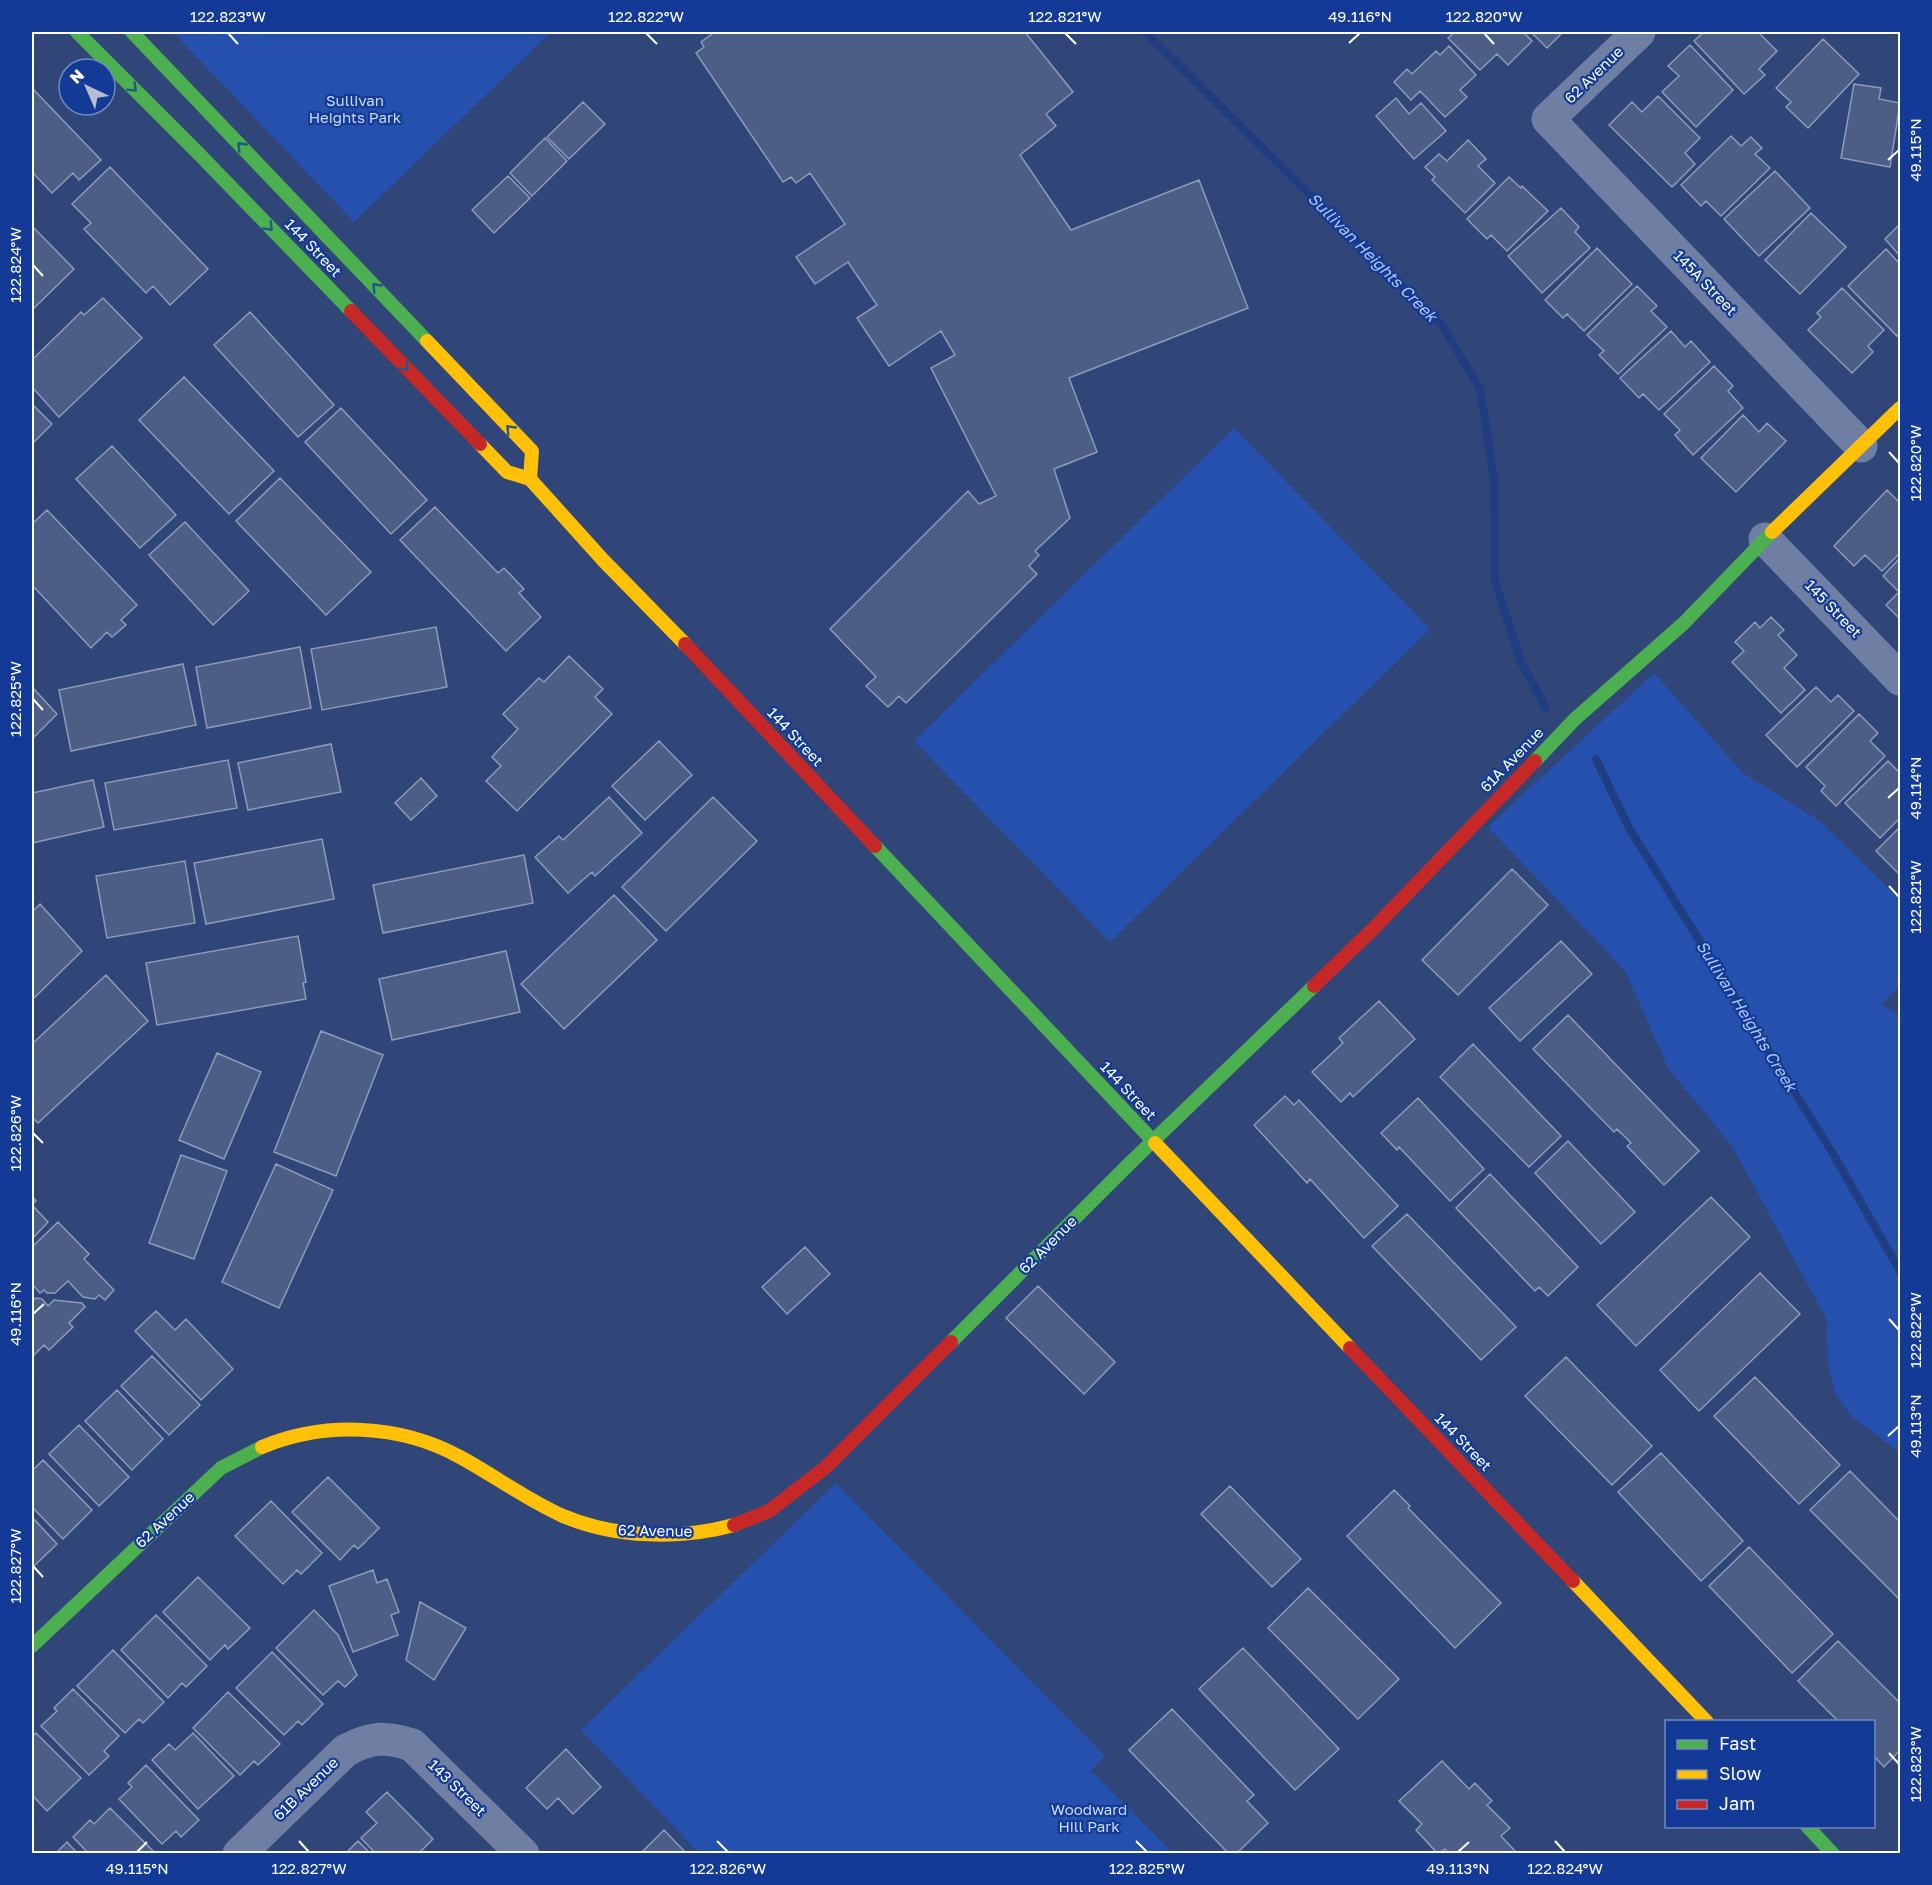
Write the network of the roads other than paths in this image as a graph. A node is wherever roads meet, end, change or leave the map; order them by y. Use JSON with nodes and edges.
{"nodes":[{"id":1,"x":77,"y":32,"type":"edge"},
{"id":2,"x":132,"y":32,"type":"edge"},
{"id":3,"x":1640,"y":32,"type":"edge"},
{"id":4,"x":1548,"y":119,"type":"joint"},
{"id":5,"x":1900,"y":408,"type":"edge"},
{"id":6,"x":1861,"y":446,"type":"junction"},
{"id":7,"x":530,"y":478,"type":"junction"},
{"id":8,"x":1765,"y":539,"type":"junction"},
{"id":9,"x":1900,"y":679,"type":"edge"},
{"id":10,"x":1154,"y":1142,"type":"junction"},
{"id":11,"x":32,"y":1646,"type":"edge"},
{"id":12,"x":1705,"y":1720,"type":"edge"},
{"id":13,"x":381,"y":1738,"type":"joint"},
{"id":14,"x":1808,"y":1828,"type":"edge"},
{"id":15,"x":239,"y":1854,"type":"edge"},
{"id":16,"x":523,"y":1854,"type":"edge"},
{"id":17,"x":1833,"y":1854,"type":"edge"}],
"edges":[{"from":1,"to":7,"type":"main road","name":"144 Street","one_way":true},
{"from":7,"to":2,"type":"main road","name":"144 Street","one_way":true},
{"from":3,"to":4,"type":"street","name":"62 Avenue"},
{"from":4,"to":6,"type":"street","name":"145A Street"},
{"from":5,"to":6,"type":"main road","name":"61A Avenue"},
{"from":6,"to":8,"type":"main road","name":"61A Avenue"},
{"from":7,"to":10,"type":"main road","name":"144 Street"},
{"from":8,"to":9,"type":"street","name":"145 Street"},
{"from":8,"to":10,"type":"main road","name":"61A Avenue"},
{"from":10,"to":11,"type":"main road","name":"62 Avenue"},
{"from":10,"to":12,"type":"main road","name":"144 Street"},
{"from":13,"to":15,"type":"street","name":"61B Avenue"},
{"from":13,"to":16,"type":"street","name":"143 Street"},
{"from":14,"to":17,"type":"main road"}]}
